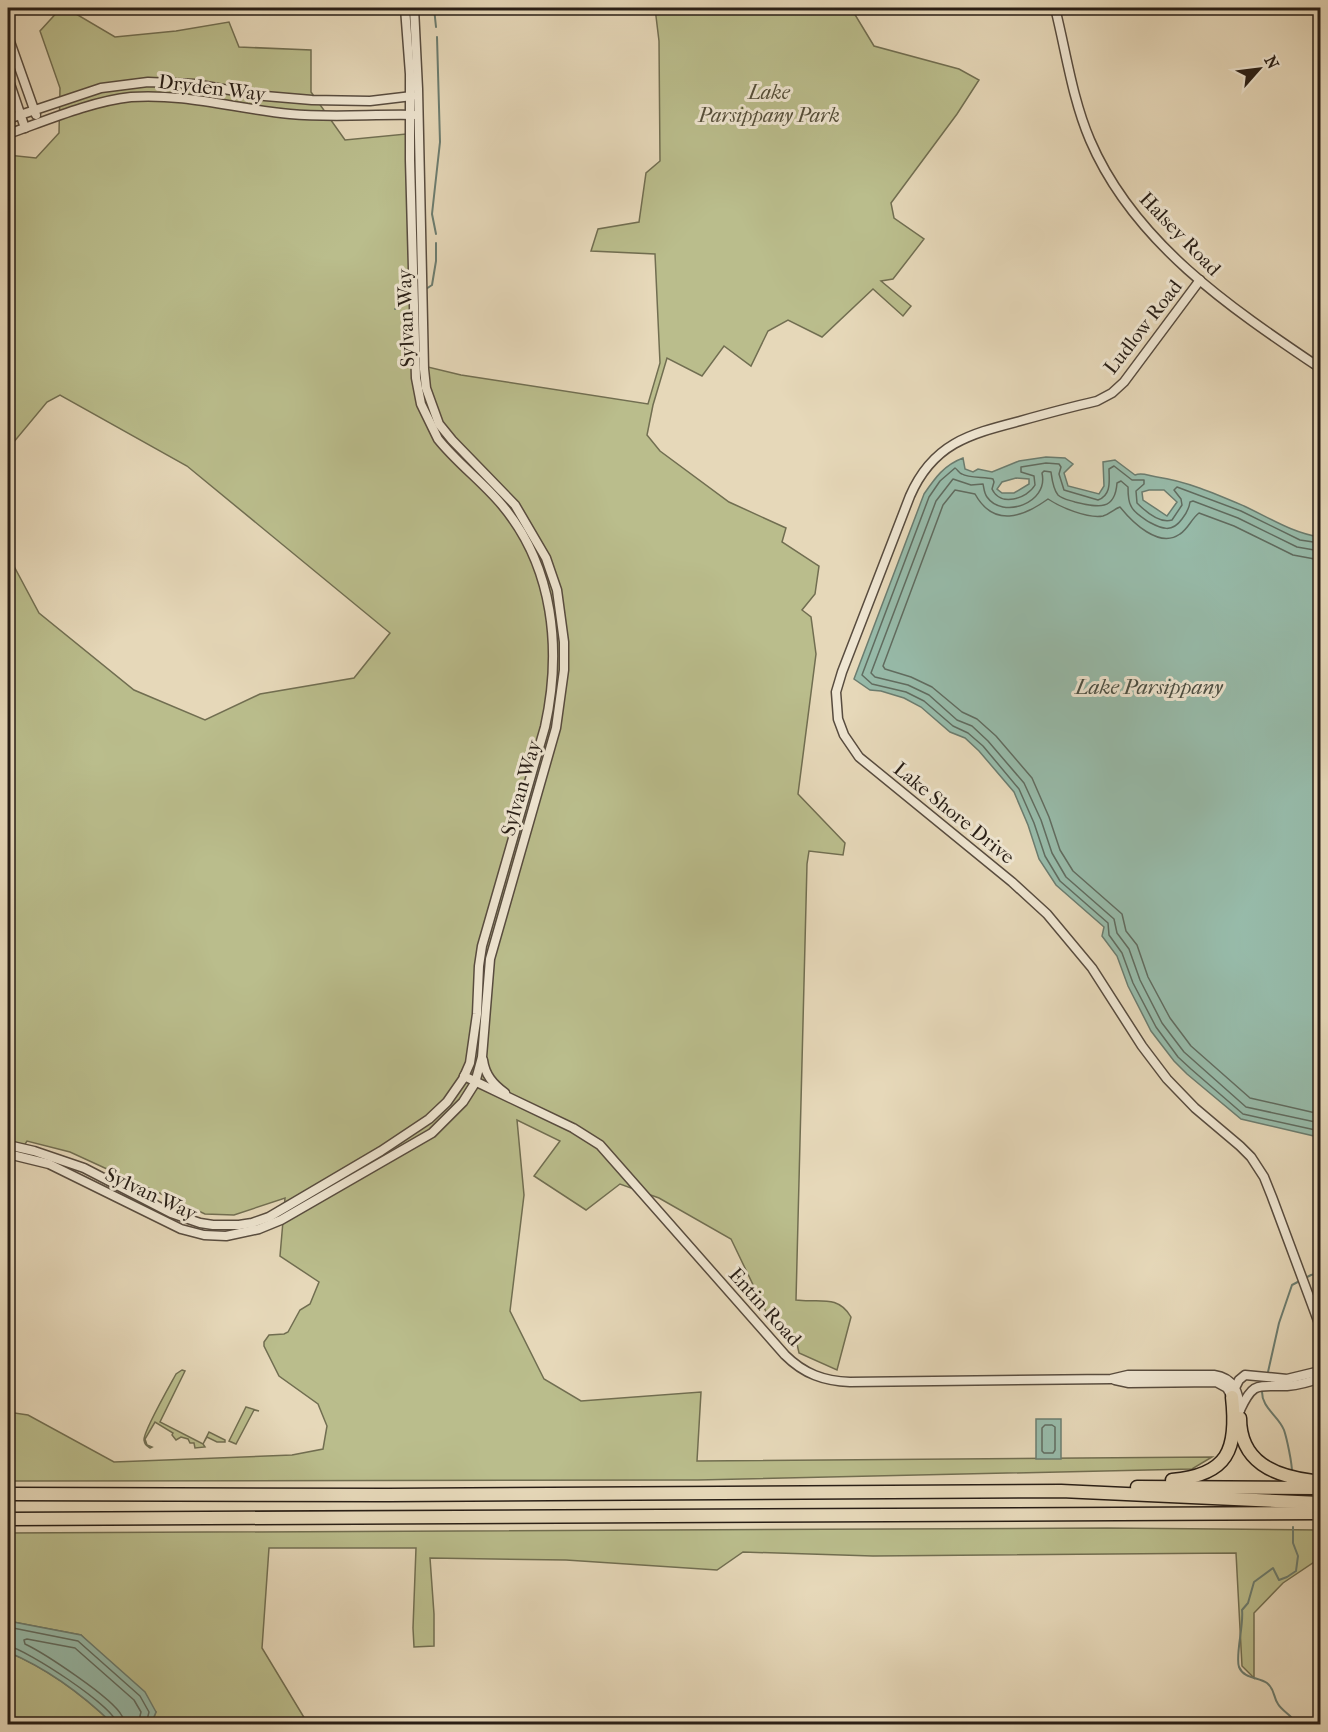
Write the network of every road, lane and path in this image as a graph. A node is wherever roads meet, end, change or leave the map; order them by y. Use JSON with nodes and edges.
{"nodes":[{"id":1,"x":405,"y":8,"type":"edge"},
{"id":2,"x":414,"y":8,"type":"edge"},
{"id":3,"x":1055,"y":8,"type":"edge"},
{"id":4,"x":411,"y":33,"type":"junction"},
{"id":5,"x":8,"y":36,"type":"edge"},
{"id":6,"x":8,"y":78,"type":"edge"},
{"id":7,"x":413,"y":96,"type":"junction"},
{"id":8,"x":34,"y":110,"type":"junction"},
{"id":9,"x":20,"y":115,"type":"junction"},
{"id":10,"x":414,"y":115,"type":"junction"},
{"id":11,"x":8,"y":119,"type":"edge"},
{"id":12,"x":39,"y":123,"type":"junction"},
{"id":13,"x":25,"y":128,"type":"junction"},
{"id":14,"x":8,"y":134,"type":"edge"},
{"id":15,"x":1200,"y":280,"type":"junction"},
{"id":16,"x":420,"y":359,"type":"junction"},
{"id":17,"x":1320,"y":368,"type":"edge"},
{"id":18,"x":1112,"y":393,"type":"joint"},
{"id":19,"x":482,"y":1050,"type":"junction"},
{"id":20,"x":464,"y":1076,"type":"junction"},
{"id":21,"x":475,"y":1083,"type":"junction"},
{"id":22,"x":512,"y":1100,"type":"junction"},
{"id":23,"x":8,"y":1145,"type":"edge"},
{"id":24,"x":8,"y":1155,"type":"edge"},
{"id":25,"x":327,"y":1188,"type":"junction"},
{"id":26,"x":1320,"y":1326,"type":"edge"},
{"id":27,"x":1320,"y":1371,"type":"edge"},
{"id":28,"x":1320,"y":1378,"type":"edge"},
{"id":29,"x":1234,"y":1392,"type":"junction"},
{"id":30,"x":1240,"y":1410,"type":"junction"},
{"id":31,"x":1320,"y":1482,"type":"edge"},
{"id":32,"x":1139,"y":1487,"type":"junction"},
{"id":33,"x":1320,"y":1488,"type":"edge"},
{"id":34,"x":1061,"y":1491,"type":"junction"},
{"id":35,"x":8,"y":1494,"type":"edge"},
{"id":36,"x":1320,"y":1503,"type":"edge"},
{"id":37,"x":1320,"y":1515,"type":"edge"},
{"id":38,"x":9,"y":1519,"type":"edge"}],
"edges":[{"from":1,"to":4,"type":"street","name":"Sylvan Way"},
{"from":2,"to":4,"type":"street","name":"Sylvan Way"},
{"from":3,"to":15,"type":"street","name":"Halsey Road"},
{"from":4,"to":7,"type":"street","name":"Sylvan Way"},
{"from":5,"to":8,"type":"street"},
{"from":6,"to":9,"type":"street"},
{"from":7,"to":8,"type":"street","name":"Dryden Way"},
{"from":7,"to":10,"type":"street","name":"Sylvan Way"},
{"from":8,"to":9,"type":"street","name":"Dryden Way"},
{"from":8,"to":12,"type":"street"},
{"from":9,"to":11,"type":"street","name":"Dryden Way"},
{"from":9,"to":13,"type":"street"},
{"from":10,"to":12,"type":"street","name":"Dryden Way"},
{"from":10,"to":16,"type":"street","name":"Sylvan Way"},
{"from":12,"to":13,"type":"street","name":"Dryden Way"},
{"from":13,"to":14,"type":"street","name":"Dryden Way"},
{"from":15,"to":17,"type":"street","name":"Halsey Road"},
{"from":15,"to":18,"type":"street","name":"Ludlow Road"},
{"from":16,"to":19,"type":"street","name":"Sylvan Way"},
{"from":16,"to":20,"type":"street","name":"Sylvan Way"},
{"from":18,"to":26,"type":"street","name":"Lake Shore Drive"},
{"from":19,"to":21,"type":"street","name":"Sylvan Way"},
{"from":19,"to":22,"type":"street"},
{"from":20,"to":21,"type":"street","name":"Entin Road"},
{"from":20,"to":25,"type":"street","name":"Sylvan Way"},
{"from":21,"to":22,"type":"street","name":"Entin Road"},
{"from":21,"to":25,"type":"street","name":"Sylvan Way"},
{"from":22,"to":29,"type":"street","name":"Entin Road"},
{"from":23,"to":25,"type":"street","name":"Sylvan Way"},
{"from":24,"to":25,"type":"street","name":"Sylvan Way"},
{"from":27,"to":29,"type":"street"},
{"from":28,"to":30,"type":"street"},
{"from":29,"to":30,"type":"street"},
{"from":29,"to":32,"type":"highway"},
{"from":30,"to":31,"type":"highway"},
{"from":32,"to":33,"type":"highway"},
{"from":32,"to":34,"type":"highway"},
{"from":34,"to":35,"type":"highway"},
{"from":34,"to":36,"type":"highway"},
{"from":37,"to":38,"type":"highway"}]}
